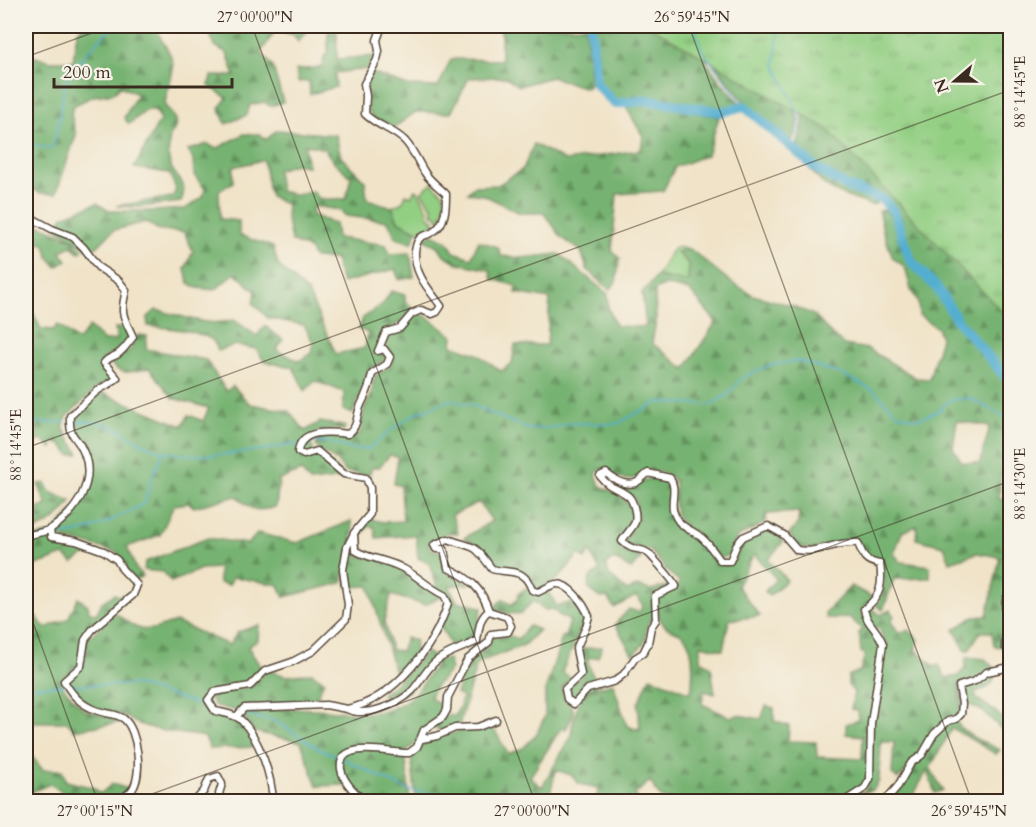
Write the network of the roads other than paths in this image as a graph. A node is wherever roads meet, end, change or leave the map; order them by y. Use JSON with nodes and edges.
{"nodes":[{"id":1,"x":382,"y":26,"type":"edge"},
{"id":2,"x":26,"y":215,"type":"edge"},
{"id":3,"x":51,"y":529,"type":"junction"},
{"id":4,"x":354,"y":533,"type":"junction"},
{"id":5,"x":26,"y":536,"type":"edge"},
{"id":6,"x":1011,"y":593,"type":"edge"},
{"id":7,"x":489,"y":611,"type":"junction"},
{"id":8,"x":1011,"y":652,"type":"edge"},
{"id":9,"x":1011,"y":667,"type":"edge"},
{"id":10,"x":347,"y":709,"type":"junction"},
{"id":11,"x":236,"y":717,"type":"junction"},
{"id":12,"x":496,"y":720,"type":"dead end"},
{"id":13,"x":422,"y":739,"type":"junction"},
{"id":14,"x":118,"y":801,"type":"edge"},
{"id":15,"x":194,"y":801,"type":"edge"},
{"id":16,"x":223,"y":801,"type":"edge"},
{"id":17,"x":273,"y":801,"type":"edge"},
{"id":18,"x":366,"y":801,"type":"edge"},
{"id":19,"x":843,"y":801,"type":"edge"},
{"id":20,"x":884,"y":801,"type":"edge"}],
"edges":[{"from":1,"to":4,"type":"street"},
{"from":2,"to":3,"type":"street"},
{"from":3,"to":5,"type":"street"},
{"from":3,"to":14,"type":"street"},
{"from":4,"to":10,"type":"street"},
{"from":4,"to":11,"type":"street"},
{"from":6,"to":8,"type":"street"},
{"from":7,"to":10,"type":"street"},
{"from":7,"to":13,"type":"street"},
{"from":7,"to":19,"type":"street"},
{"from":9,"to":20,"type":"street"},
{"from":10,"to":11,"type":"street"},
{"from":11,"to":17,"type":"street"},
{"from":12,"to":13,"type":"street"},
{"from":13,"to":18,"type":"street"},
{"from":15,"to":16,"type":"street"}]}
